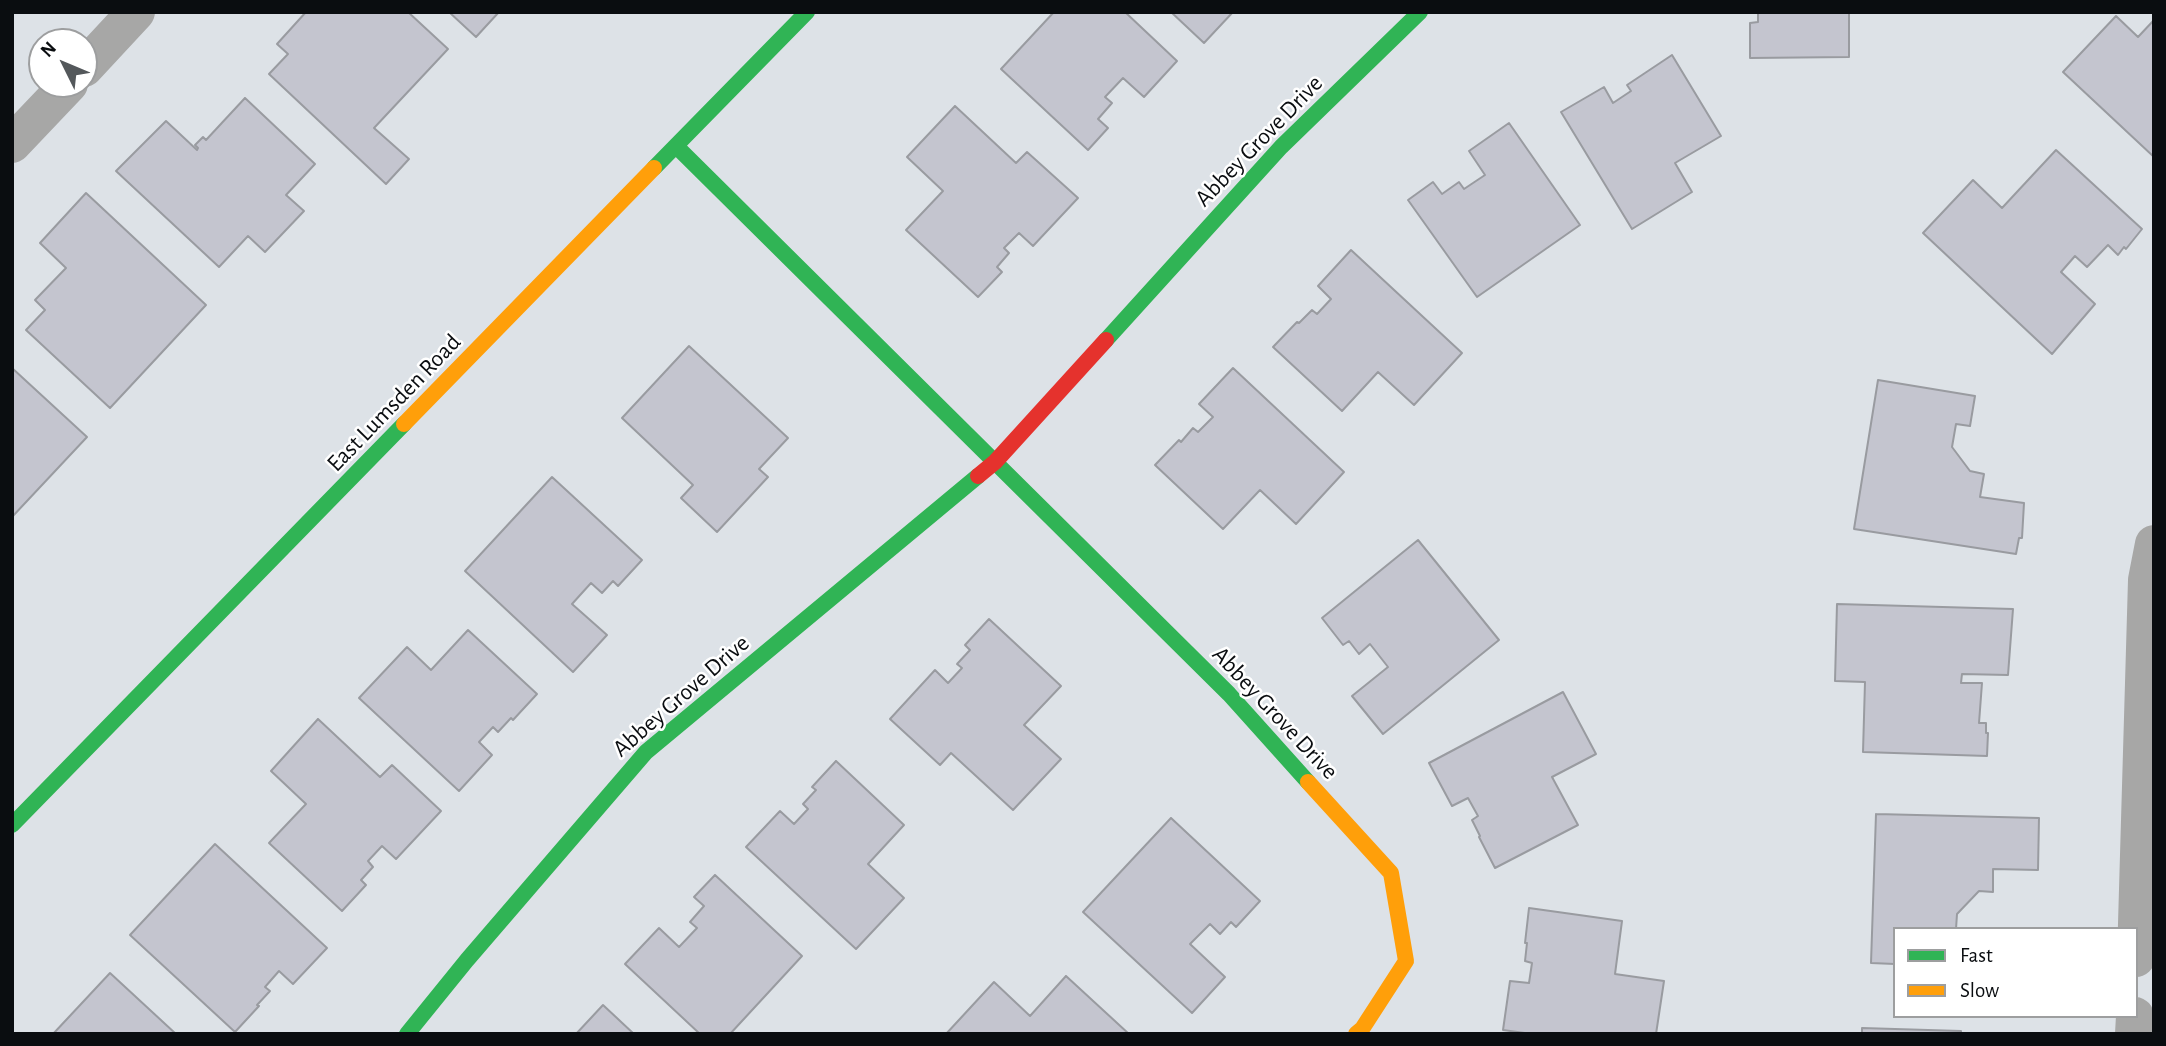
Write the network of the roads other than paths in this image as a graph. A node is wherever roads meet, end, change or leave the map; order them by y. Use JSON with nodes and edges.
{"nodes":[{"id":1,"x":136,"y":12,"type":"edge"},
{"id":2,"x":807,"y":12,"type":"edge"},
{"id":3,"x":1420,"y":12,"type":"edge"},
{"id":4,"x":98,"y":53,"type":"edge"},
{"id":5,"x":56,"y":98,"type":"edge"},
{"id":6,"x":12,"y":144,"type":"edge"},
{"id":7,"x":677,"y":147,"type":"junction"},
{"id":8,"x":995,"y":462,"type":"junction"},
{"id":9,"x":2154,"y":544,"type":"edge"},
{"id":10,"x":12,"y":825,"type":"edge"},
{"id":11,"x":2137,"y":927,"type":"edge"},
{"id":12,"x":407,"y":1034,"type":"edge"},
{"id":13,"x":1356,"y":1034,"type":"edge"}],
"edges":[{"from":1,"to":4,"type":"street"},
{"from":2,"to":7,"type":"street","name":"East Lumsden Road"},
{"from":3,"to":8,"type":"street","name":"Abbey Grove Drive"},
{"from":5,"to":6,"type":"street"},
{"from":7,"to":8,"type":"street","name":"Abbey Grove Drive"},
{"from":7,"to":10,"type":"street","name":"East Lumsden Road"},
{"from":8,"to":12,"type":"street","name":"Abbey Grove Drive"},
{"from":8,"to":13,"type":"street","name":"Abbey Grove Drive"},
{"from":9,"to":11,"type":"street"}]}
